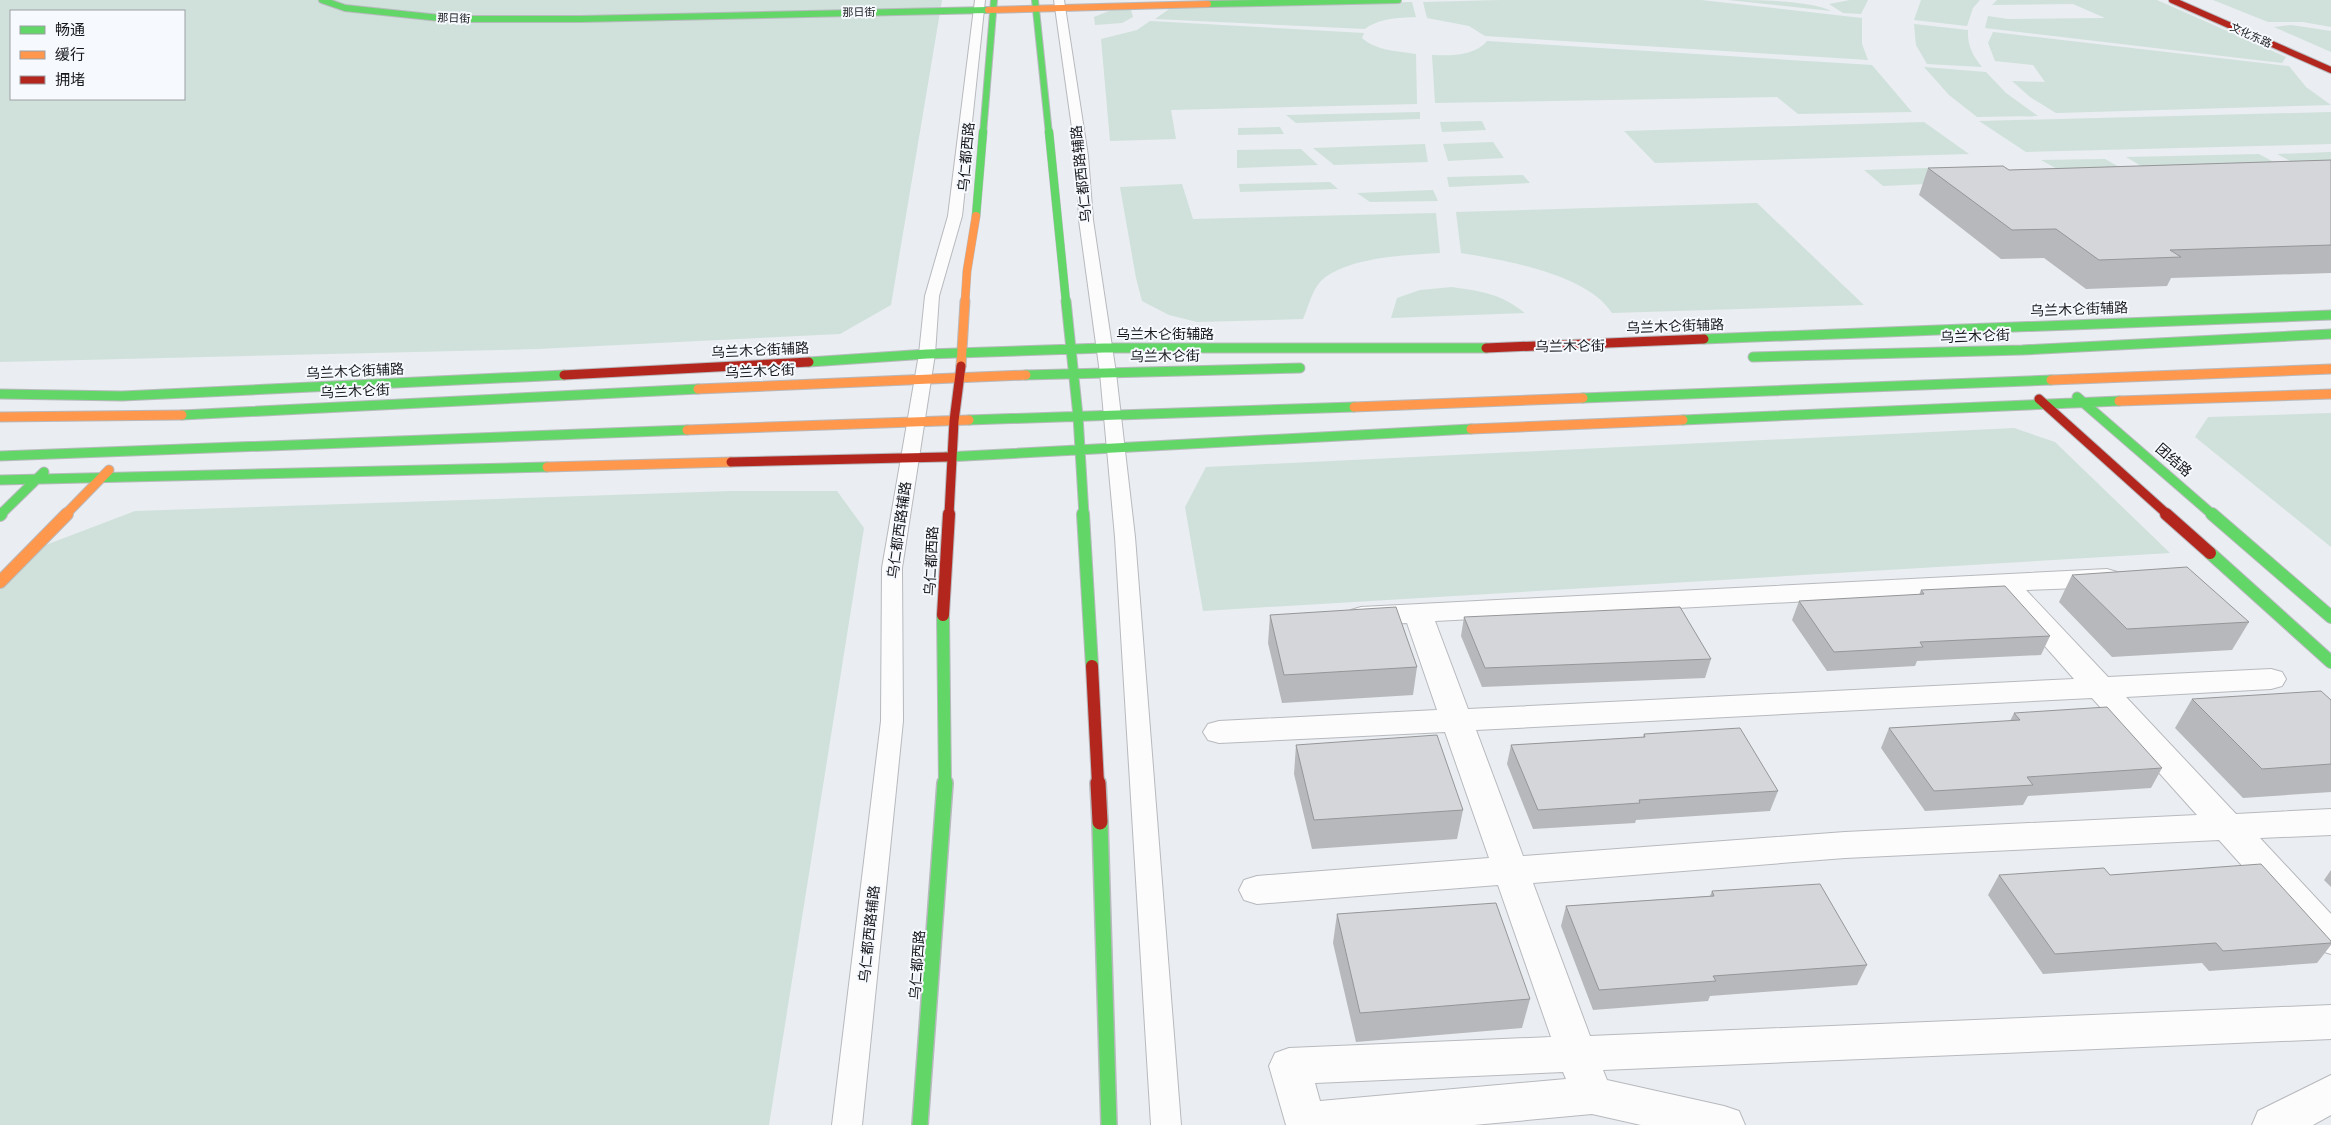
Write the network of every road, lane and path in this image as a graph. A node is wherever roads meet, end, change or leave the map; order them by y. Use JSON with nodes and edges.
{"nodes":[{"id":1,"x":322,"y":0,"type":"edge"},
{"id":2,"x":918,"y":0,"type":"edge"},
{"id":3,"x":1398,"y":0,"type":"edge"},
{"id":4,"x":2172,"y":0,"type":"edge"},
{"id":5,"x":1035,"y":4,"type":"edge"},
{"id":6,"x":1059,"y":4,"type":"edge"},
{"id":7,"x":987,"y":5,"type":"edge"},
{"id":8,"x":621,"y":6,"type":"dead end"},
{"id":9,"x":474,"y":7,"type":"dead end"},
{"id":10,"x":562,"y":7,"type":"dead end"},
{"id":11,"x":2331,"y":70,"type":"edge"},
{"id":12,"x":2331,"y":315,"type":"edge"},
{"id":13,"x":1996,"y":327,"type":"junction"},
{"id":14,"x":1961,"y":329,"type":"junction"},
{"id":15,"x":2331,"y":334,"type":"edge"},
{"id":16,"x":1104,"y":348,"type":"junction"},
{"id":17,"x":1071,"y":349,"type":"junction"},
{"id":18,"x":2022,"y":350,"type":"junction"},
{"id":19,"x":1986,"y":351,"type":"junction"},
{"id":20,"x":927,"y":354,"type":"junction"},
{"id":21,"x":962,"y":354,"type":"junction"},
{"id":22,"x":1737,"y":357,"type":"dead end"},
{"id":23,"x":1308,"y":368,"type":"dead end"},
{"id":24,"x":2331,"y":369,"type":"edge"},
{"id":25,"x":1108,"y":373,"type":"junction"},
{"id":26,"x":1075,"y":374,"type":"junction"},
{"id":27,"x":960,"y":377,"type":"junction"},
{"id":28,"x":922,"y":378,"type":"junction"},
{"id":29,"x":2057,"y":380,"type":"junction"},
{"id":30,"x":2020,"y":382,"type":"junction"},
{"id":31,"x":0,"y":394,"type":"edge"},
{"id":32,"x":178,"y":394,"type":"junction"},
{"id":33,"x":2331,"y":394,"type":"edge"},
{"id":34,"x":122,"y":396,"type":"junction"},
{"id":35,"x":2085,"y":403,"type":"junction"},
{"id":36,"x":2045,"y":404,"type":"junction"},
{"id":37,"x":156,"y":416,"type":"junction"},
{"id":38,"x":1078,"y":416,"type":"junction"},
{"id":39,"x":1113,"y":416,"type":"junction"},
{"id":40,"x":0,"y":417,"type":"edge"},
{"id":41,"x":98,"y":418,"type":"junction"},
{"id":42,"x":915,"y":421,"type":"junction"},
{"id":43,"x":954,"y":421,"type":"junction"},
{"id":44,"x":86,"y":430,"type":"dead end"},
{"id":45,"x":74,"y":442,"type":"dead end"},
{"id":46,"x":1114,"y":448,"type":"junction"},
{"id":47,"x":1080,"y":449,"type":"junction"},
{"id":48,"x":126,"y":453,"type":"junction"},
{"id":49,"x":62,"y":454,"type":"junction"},
{"id":50,"x":0,"y":456,"type":"edge"},
{"id":51,"x":952,"y":458,"type":"junction"},
{"id":52,"x":910,"y":459,"type":"junction"},
{"id":53,"x":102,"y":476,"type":"junction"},
{"id":54,"x":0,"y":480,"type":"edge"},
{"id":55,"x":37,"y":480,"type":"junction"},
{"id":56,"x":0,"y":515,"type":"edge"},
{"id":57,"x":2137,"y":578,"type":"edge"},
{"id":58,"x":0,"y":582,"type":"edge"},
{"id":59,"x":2003,"y":582,"type":"junction"},
{"id":60,"x":1418,"y":613,"type":"junction"},
{"id":61,"x":1338,"y":617,"type":"edge"},
{"id":62,"x":2331,"y":617,"type":"edge"},
{"id":63,"x":2331,"y":662,"type":"edge"},
{"id":64,"x":2271,"y":679,"type":"dead end"},
{"id":65,"x":2100,"y":687,"type":"junction"},
{"id":66,"x":1457,"y":720,"type":"junction"},
{"id":67,"x":1219,"y":732,"type":"dead end"},
{"id":68,"x":2331,"y":822,"type":"edge"},
{"id":69,"x":2228,"y":827,"type":"junction"},
{"id":70,"x":1511,"y":870,"type":"junction"},
{"id":71,"x":1257,"y":890,"type":"dead end"},
{"id":72,"x":2331,"y":940,"type":"edge"},
{"id":73,"x":2331,"y":1022,"type":"edge"},
{"id":74,"x":1577,"y":1054,"type":"junction"},
{"id":75,"x":2331,"y":1094,"type":"edge"},
{"id":76,"x":1592,"y":1095,"type":"junction"},
{"id":77,"x":1306,"y":1124,"type":"edge"},
{"id":78,"x":848,"y":1125,"type":"edge"},
{"id":79,"x":920,"y":1125,"type":"edge"},
{"id":80,"x":1109,"y":1125,"type":"edge"},
{"id":81,"x":1166,"y":1125,"type":"edge"},
{"id":82,"x":1724,"y":1125,"type":"edge"},
{"id":83,"x":2273,"y":1125,"type":"edge"}],
"edges":[{"from":1,"to":7,"type":"street","name":"那日街"},
{"from":2,"to":8,"type":"street","name":"那日街"},
{"from":3,"to":6,"type":"street","name":"那日街"},
{"from":4,"to":11,"type":"street","name":"文化东路"},
{"from":5,"to":6,"type":"street","name":"那日街"},
{"from":5,"to":7,"type":"street","name":"那日街"},
{"from":5,"to":17,"type":"street"},
{"from":6,"to":16,"type":"lane","name":"乌仁都西路辅路"},
{"from":7,"to":20,"type":"lane","name":"乌仁都西路辅路"},
{"from":7,"to":21,"type":"street","name":"乌仁都西路"},
{"from":9,"to":10,"type":"street","name":"那日街"},
{"from":12,"to":13,"type":"street","name":"乌兰木仑街辅路"},
{"from":13,"to":14,"type":"street","name":"乌兰木仑街辅路"},
{"from":13,"to":18,"type":"street","name":"团结路"},
{"from":14,"to":16,"type":"street","name":"乌兰木仑街辅路"},
{"from":14,"to":19,"type":"street"},
{"from":15,"to":18,"type":"street","name":"乌兰木仑街"},
{"from":16,"to":17,"type":"street","name":"乌兰木仑街辅路"},
{"from":16,"to":25,"type":"lane","name":"乌仁都西路辅路"},
{"from":17,"to":21,"type":"street","name":"乌兰木仑街辅路"},
{"from":17,"to":26,"type":"street"},
{"from":18,"to":19,"type":"street","name":"乌兰木仑街"},
{"from":18,"to":29,"type":"street","name":"团结路"},
{"from":19,"to":22,"type":"street","name":"乌兰木仑街"},
{"from":19,"to":30,"type":"street"},
{"from":20,"to":21,"type":"street","name":"乌兰木仑街辅路"},
{"from":20,"to":28,"type":"lane","name":"乌仁都西路辅路"},
{"from":20,"to":32,"type":"street","name":"乌兰木仑街辅路"},
{"from":21,"to":27,"type":"street","name":"乌仁都西路"},
{"from":23,"to":25,"type":"street","name":"乌兰木仑街"},
{"from":24,"to":29,"type":"street"},
{"from":25,"to":26,"type":"street","name":"乌兰木仑街"},
{"from":25,"to":39,"type":"lane","name":"乌仁都西路辅路"},
{"from":26,"to":27,"type":"street","name":"乌兰木仑街"},
{"from":26,"to":38,"type":"street"},
{"from":27,"to":28,"type":"street","name":"乌兰木仑街"},
{"from":27,"to":43,"type":"street","name":"乌仁都西路"},
{"from":28,"to":37,"type":"street","name":"乌兰木仑街"},
{"from":28,"to":42,"type":"lane","name":"乌仁都西路辅路"},
{"from":29,"to":30,"type":"street"},
{"from":29,"to":35,"type":"street","name":"团结路"},
{"from":30,"to":36,"type":"street"},
{"from":30,"to":39,"type":"street"},
{"from":31,"to":34,"type":"street","name":"乌兰木仑街辅路"},
{"from":32,"to":34,"type":"street","name":"乌兰木仑街辅路"},
{"from":32,"to":37,"type":"street"},
{"from":33,"to":35,"type":"street"},
{"from":34,"to":41,"type":"street"},
{"from":35,"to":36,"type":"street"},
{"from":35,"to":62,"type":"street","name":"团结路"},
{"from":36,"to":46,"type":"street"},
{"from":36,"to":63,"type":"street"},
{"from":37,"to":41,"type":"street","name":"乌兰木仑街"},
{"from":37,"to":48,"type":"street"},
{"from":38,"to":39,"type":"street"},
{"from":38,"to":43,"type":"street"},
{"from":38,"to":47,"type":"street"},
{"from":39,"to":46,"type":"lane","name":"乌仁都西路辅路"},
{"from":40,"to":41,"type":"street","name":"乌兰木仑街"},
{"from":41,"to":44,"type":"street"},
{"from":42,"to":43,"type":"street"},
{"from":42,"to":48,"type":"street"},
{"from":42,"to":52,"type":"lane","name":"乌仁都西路辅路"},
{"from":43,"to":51,"type":"street","name":"乌仁都西路"},
{"from":45,"to":49,"type":"street"},
{"from":46,"to":47,"type":"street"},
{"from":46,"to":81,"type":"lane","name":"乌仁都西路辅路"},
{"from":47,"to":51,"type":"street"},
{"from":47,"to":80,"type":"street"},
{"from":48,"to":49,"type":"street"},
{"from":48,"to":53,"type":"street"},
{"from":49,"to":50,"type":"street"},
{"from":49,"to":55,"type":"street"},
{"from":51,"to":52,"type":"street"},
{"from":51,"to":79,"type":"street","name":"乌仁都西路"},
{"from":52,"to":53,"type":"street"},
{"from":52,"to":78,"type":"lane","name":"乌仁都西路辅路"},
{"from":53,"to":55,"type":"street"},
{"from":53,"to":58,"type":"street"},
{"from":54,"to":55,"type":"street"},
{"from":55,"to":56,"type":"street"},
{"from":57,"to":59,"type":"street"},
{"from":59,"to":60,"type":"street"},
{"from":59,"to":65,"type":"street"},
{"from":60,"to":61,"type":"street"},
{"from":60,"to":66,"type":"street"},
{"from":64,"to":65,"type":"street"},
{"from":65,"to":66,"type":"street"},
{"from":65,"to":69,"type":"street"},
{"from":66,"to":67,"type":"street"},
{"from":66,"to":70,"type":"street"},
{"from":68,"to":69,"type":"street"},
{"from":69,"to":70,"type":"street"},
{"from":69,"to":72,"type":"street"},
{"from":70,"to":71,"type":"street"},
{"from":70,"to":74,"type":"street"},
{"from":73,"to":74,"type":"street"},
{"from":74,"to":76,"type":"street"},
{"from":74,"to":77,"type":"street"},
{"from":75,"to":83,"type":"street"},
{"from":76,"to":77,"type":"street"},
{"from":76,"to":82,"type":"street"}]}
